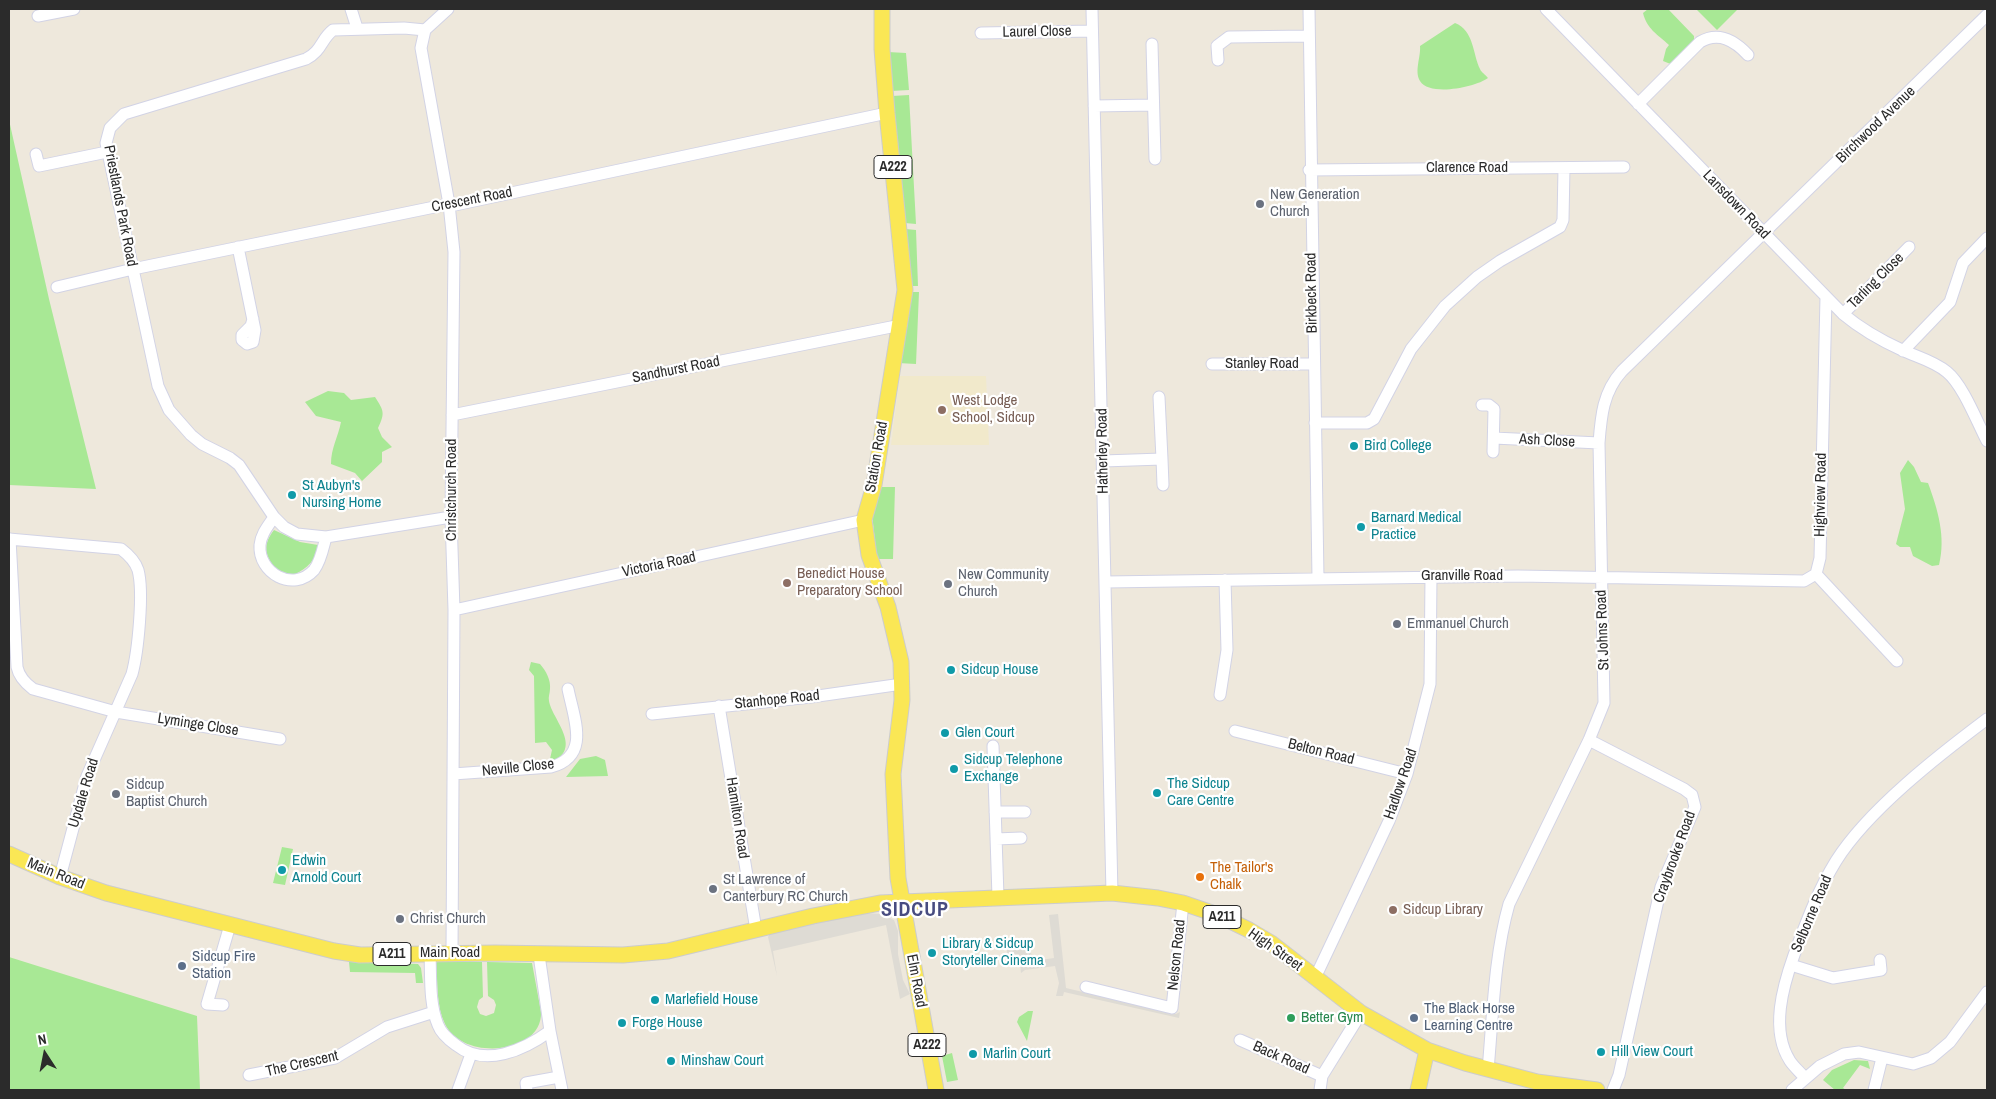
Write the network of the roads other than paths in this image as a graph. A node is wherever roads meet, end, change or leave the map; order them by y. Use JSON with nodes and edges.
{"nodes":[{"id":1,"x":74,"y":9,"type":"edge"},
{"id":2,"x":351,"y":9,"type":"edge"},
{"id":3,"x":448,"y":9,"type":"edge"},
{"id":4,"x":882,"y":9,"type":"edge"},
{"id":5,"x":1092,"y":9,"type":"edge"},
{"id":6,"x":1308,"y":9,"type":"edge"},
{"id":7,"x":1546,"y":9,"type":"edge"},
{"id":8,"x":1987,"y":15,"type":"edge"},
{"id":9,"x":38,"y":16,"type":"dead end"},
{"id":10,"x":357,"y":28,"type":"junction"},
{"id":11,"x":426,"y":30,"type":"junction"},
{"id":12,"x":1092,"y":31,"type":"junction"},
{"id":13,"x":981,"y":33,"type":"dead end"},
{"id":14,"x":1309,"y":36,"type":"junction"},
{"id":15,"x":1152,"y":44,"type":"dead end"},
{"id":16,"x":1748,"y":55,"type":"dead end"},
{"id":17,"x":1218,"y":60,"type":"dead end"},
{"id":18,"x":1638,"y":104,"type":"junction"},
{"id":19,"x":1153,"y":105,"type":"junction"},
{"id":20,"x":1094,"y":106,"type":"junction"},
{"id":21,"x":887,"y":113,"type":"junction"},
{"id":22,"x":107,"y":152,"type":"junction"},
{"id":23,"x":36,"y":154,"type":"dead end"},
{"id":24,"x":1155,"y":158,"type":"dead end"},
{"id":25,"x":1624,"y":167,"type":"dead end"},
{"id":26,"x":1564,"y":168,"type":"junction"},
{"id":27,"x":1309,"y":170,"type":"junction"},
{"id":28,"x":449,"y":204,"type":"junction"},
{"id":29,"x":1764,"y":234,"type":"junction"},
{"id":30,"x":1987,"y":238,"type":"edge"},
{"id":31,"x":238,"y":247,"type":"junction"},
{"id":32,"x":1909,"y":248,"type":"dead end"},
{"id":33,"x":133,"y":269,"type":"junction"},
{"id":34,"x":57,"y":287,"type":"dead end"},
{"id":35,"x":1826,"y":297,"type":"junction"},
{"id":36,"x":1843,"y":314,"type":"junction"},
{"id":37,"x":253,"y":320,"type":"dead end"},
{"id":38,"x":901,"y":325,"type":"junction"},
{"id":39,"x":1903,"y":351,"type":"junction"},
{"id":40,"x":1212,"y":364,"type":"dead end"},
{"id":41,"x":1313,"y":364,"type":"junction"},
{"id":42,"x":1159,"y":397,"type":"dead end"},
{"id":43,"x":1482,"y":405,"type":"dead end"},
{"id":44,"x":452,"y":415,"type":"junction"},
{"id":45,"x":1314,"y":424,"type":"junction"},
{"id":46,"x":1494,"y":438,"type":"junction"},
{"id":47,"x":1987,"y":441,"type":"edge"},
{"id":48,"x":1599,"y":443,"type":"junction"},
{"id":49,"x":1493,"y":452,"type":"dead end"},
{"id":50,"x":1162,"y":459,"type":"junction"},
{"id":51,"x":1103,"y":461,"type":"junction"},
{"id":52,"x":1164,"y":484,"type":"dead end"},
{"id":53,"x":451,"y":517,"type":"junction"},
{"id":54,"x":274,"y":518,"type":"junction"},
{"id":55,"x":864,"y":520,"type":"junction"},
{"id":56,"x":326,"y":537,"type":"junction"},
{"id":57,"x":9,"y":539,"type":"edge"},
{"id":58,"x":1816,"y":574,"type":"junction"},
{"id":59,"x":1430,"y":576,"type":"junction"},
{"id":60,"x":1601,"y":576,"type":"junction"},
{"id":61,"x":1318,"y":578,"type":"junction"},
{"id":62,"x":1225,"y":580,"type":"junction"},
{"id":63,"x":1106,"y":582,"type":"junction"},
{"id":64,"x":454,"y":610,"type":"junction"},
{"id":65,"x":1897,"y":661,"type":"dead end"},
{"id":66,"x":902,"y":684,"type":"junction"},
{"id":67,"x":568,"y":689,"type":"dead end"},
{"id":68,"x":1220,"y":695,"type":"dead end"},
{"id":69,"x":718,"y":706,"type":"junction"},
{"id":70,"x":116,"y":712,"type":"junction"},
{"id":71,"x":652,"y":714,"type":"dead end"},
{"id":72,"x":1987,"y":719,"type":"edge"},
{"id":73,"x":1235,"y":731,"type":"dead end"},
{"id":74,"x":280,"y":739,"type":"dead end"},
{"id":75,"x":1589,"y":740,"type":"junction"},
{"id":76,"x":993,"y":746,"type":"dead end"},
{"id":77,"x":453,"y":774,"type":"junction"},
{"id":78,"x":1407,"y":774,"type":"junction"},
{"id":79,"x":995,"y":812,"type":"junction"},
{"id":80,"x":1026,"y":812,"type":"dead end"},
{"id":81,"x":1021,"y":838,"type":"dead end"},
{"id":82,"x":996,"y":839,"type":"junction"},
{"id":83,"x":9,"y":854,"type":"edge"},
{"id":84,"x":60,"y":877,"type":"junction"},
{"id":85,"x":1112,"y":894,"type":"junction"},
{"id":86,"x":998,"y":897,"type":"junction"},
{"id":87,"x":901,"y":902,"type":"junction"},
{"id":88,"x":1183,"y":903,"type":"junction"},
{"id":89,"x":230,"y":925,"type":"junction"},
{"id":90,"x":756,"y":930,"type":"junction"},
{"id":91,"x":452,"y":953,"type":"junction"},
{"id":92,"x":430,"y":954,"type":"junction"},
{"id":93,"x":539,"y":955,"type":"junction"},
{"id":94,"x":1880,"y":960,"type":"dead end"},
{"id":95,"x":1791,"y":966,"type":"junction"},
{"id":96,"x":1315,"y":978,"type":"junction"},
{"id":97,"x":1086,"y":988,"type":"dead end"},
{"id":98,"x":1987,"y":992,"type":"edge"},
{"id":99,"x":223,"y":1005,"type":"dead end"},
{"id":100,"x":434,"y":1012,"type":"junction"},
{"id":101,"x":1361,"y":1013,"type":"junction"},
{"id":102,"x":550,"y":1031,"type":"junction"},
{"id":103,"x":1240,"y":1040,"type":"dead end"},
{"id":104,"x":1427,"y":1050,"type":"junction"},
{"id":105,"x":471,"y":1054,"type":"junction"},
{"id":106,"x":1882,"y":1058,"type":"junction"},
{"id":107,"x":1488,"y":1070,"type":"junction"},
{"id":108,"x":249,"y":1075,"type":"dead end"},
{"id":109,"x":1322,"y":1076,"type":"junction"},
{"id":110,"x":559,"y":1077,"type":"junction"},
{"id":111,"x":1805,"y":1078,"type":"junction"},
{"id":112,"x":458,"y":1090,"type":"edge"},
{"id":113,"x":527,"y":1090,"type":"edge"},
{"id":114,"x":562,"y":1090,"type":"edge"},
{"id":115,"x":936,"y":1090,"type":"edge"},
{"id":116,"x":1320,"y":1090,"type":"edge"},
{"id":117,"x":1418,"y":1090,"type":"edge"},
{"id":118,"x":1597,"y":1090,"type":"edge"},
{"id":119,"x":1613,"y":1090,"type":"edge"},
{"id":120,"x":1792,"y":1090,"type":"edge"},
{"id":121,"x":1874,"y":1090,"type":"edge"}],
"edges":[{"from":1,"to":9,"type":"street"},
{"from":2,"to":10,"type":"street"},
{"from":3,"to":11,"type":"street"},
{"from":4,"to":21,"type":"main road","name":"Station Road","number":"A222"},
{"from":5,"to":12,"type":"street","name":"Hatherley Road"},
{"from":6,"to":14,"type":"street","name":"Birkbeck Road"},
{"from":7,"to":18,"type":"street","name":"Lansdown Road"},
{"from":8,"to":29,"type":"street","name":"Birchwood Avenue"},
{"from":10,"to":11,"type":"street","name":"Priestlands Park Road"},
{"from":10,"to":22,"type":"street","name":"Priestlands Park Road"},
{"from":11,"to":28,"type":"street","name":"Christchurch Road"},
{"from":12,"to":13,"type":"street","name":"Laurel Close"},
{"from":12,"to":20,"type":"street","name":"Hatherley Road"},
{"from":14,"to":17,"type":"street"},
{"from":14,"to":27,"type":"street","name":"Birkbeck Road"},
{"from":15,"to":19,"type":"street"},
{"from":16,"to":18,"type":"street"},
{"from":18,"to":29,"type":"street","name":"Lansdown Road"},
{"from":19,"to":20,"type":"street"},
{"from":19,"to":24,"type":"street"},
{"from":20,"to":51,"type":"street","name":"Hatherley Road"},
{"from":21,"to":28,"type":"street","name":"Crescent Road"},
{"from":21,"to":38,"type":"main road","name":"Station Road","number":"A222"},
{"from":22,"to":23,"type":"street"},
{"from":22,"to":33,"type":"street","name":"Priestlands Park Road"},
{"from":25,"to":26,"type":"street","name":"Clarence Road"},
{"from":26,"to":27,"type":"street","name":"Clarence Road"},
{"from":26,"to":45,"type":"street"},
{"from":27,"to":41,"type":"street","name":"Birkbeck Road"},
{"from":28,"to":31,"type":"street","name":"Crescent Road"},
{"from":28,"to":44,"type":"street","name":"Christchurch Road"},
{"from":29,"to":35,"type":"street","name":"Lansdown Road"},
{"from":29,"to":48,"type":"street","name":"St Johns Road"},
{"from":30,"to":39,"type":"street"},
{"from":31,"to":33,"type":"street","name":"Crescent Road"},
{"from":31,"to":37,"type":"street"},
{"from":32,"to":36,"type":"street","name":"Tarling Close"},
{"from":33,"to":34,"type":"street","name":"Crescent Road"},
{"from":33,"to":54,"type":"street","name":"Priestlands Park Road"},
{"from":35,"to":36,"type":"street","name":"Lansdown Road"},
{"from":35,"to":58,"type":"street","name":"Highview Road"},
{"from":36,"to":39,"type":"street","name":"Lansdown Road"},
{"from":38,"to":44,"type":"street","name":"Sandhurst Road"},
{"from":38,"to":55,"type":"main road","name":"Station Road","number":"A222"},
{"from":39,"to":47,"type":"street","name":"Lansdown Road"},
{"from":40,"to":41,"type":"street","name":"Stanley Road"},
{"from":41,"to":45,"type":"street","name":"Birkbeck Road"},
{"from":42,"to":50,"type":"street"},
{"from":43,"to":46,"type":"street"},
{"from":44,"to":53,"type":"street","name":"Christchurch Road"},
{"from":45,"to":61,"type":"street","name":"Birkbeck Road"},
{"from":46,"to":48,"type":"street","name":"Ash Close"},
{"from":46,"to":49,"type":"street"},
{"from":48,"to":60,"type":"street","name":"St Johns Road"},
{"from":50,"to":51,"type":"street"},
{"from":50,"to":52,"type":"street"},
{"from":51,"to":63,"type":"street","name":"Hatherley Road"},
{"from":53,"to":56,"type":"street","name":"Priestlands Park Road"},
{"from":53,"to":64,"type":"street","name":"Christchurch Road"},
{"from":54,"to":56,"type":"street","name":"Priestlands Park Road"},
{"from":54,"to":56,"type":"street"},
{"from":55,"to":64,"type":"street","name":"Victoria Road"},
{"from":55,"to":66,"type":"main road","name":"Station Road","number":"A222"},
{"from":57,"to":70,"type":"street","name":"Lyminge Close"},
{"from":57,"to":70,"type":"street","name":"Updale Road"},
{"from":58,"to":60,"type":"street","name":"Granville Road"},
{"from":58,"to":65,"type":"street"},
{"from":59,"to":60,"type":"street","name":"Granville Road"},
{"from":59,"to":61,"type":"street","name":"Granville Road"},
{"from":59,"to":78,"type":"street","name":"Hadlow Road"},
{"from":60,"to":75,"type":"street","name":"St Johns Road"},
{"from":61,"to":62,"type":"street","name":"Granville Road"},
{"from":62,"to":63,"type":"street","name":"Granville Road"},
{"from":62,"to":68,"type":"street"},
{"from":63,"to":85,"type":"street","name":"Hatherley Road"},
{"from":64,"to":77,"type":"street","name":"Christchurch Road"},
{"from":66,"to":69,"type":"street","name":"Stanhope Road"},
{"from":66,"to":87,"type":"main road","name":"Station Road","number":"A222"},
{"from":67,"to":77,"type":"street","name":"Neville Close"},
{"from":69,"to":71,"type":"street","name":"Stanhope Road"},
{"from":69,"to":90,"type":"street","name":"Hamilton Road"},
{"from":70,"to":74,"type":"street","name":"Lyminge Close"},
{"from":70,"to":84,"type":"street","name":"Updale Road"},
{"from":72,"to":95,"type":"street","name":"Selborne Road"},
{"from":73,"to":78,"type":"street","name":"Belton Road"},
{"from":75,"to":107,"type":"street","name":"St Johns Road"},
{"from":75,"to":119,"type":"street","name":"Craybrooke Road"},
{"from":76,"to":79,"type":"street"},
{"from":77,"to":91,"type":"street","name":"Christchurch Road"},
{"from":78,"to":96,"type":"street","name":"Hadlow Road"},
{"from":79,"to":80,"type":"street"},
{"from":79,"to":82,"type":"street"},
{"from":81,"to":82,"type":"street"},
{"from":82,"to":86,"type":"street"},
{"from":83,"to":84,"type":"main road","name":"Main Road","number":"A211"},
{"from":84,"to":89,"type":"main road","name":"Main Road","number":"A211"},
{"from":85,"to":86,"type":"main road","name":"High Street","number":"A211"},
{"from":85,"to":88,"type":"main road","name":"High Street","number":"A211"},
{"from":86,"to":87,"type":"main road","name":"High Street","number":"A211"},
{"from":87,"to":90,"type":"main road","name":"Main Road","number":"A211"},
{"from":87,"to":115,"type":"main road","name":"Elm Road","number":"A222"},
{"from":88,"to":96,"type":"main road","name":"High Street","number":"A211"},
{"from":88,"to":97,"type":"street","name":"Nelson Road"},
{"from":89,"to":92,"type":"main road","name":"Main Road","number":"A211"},
{"from":89,"to":99,"type":"street"},
{"from":90,"to":93,"type":"main road","name":"Main Road","number":"A211"},
{"from":91,"to":92,"type":"main road","name":"Main Road","number":"A211"},
{"from":91,"to":93,"type":"main road","name":"Main Road","number":"A211"},
{"from":92,"to":100,"type":"street"},
{"from":93,"to":102,"type":"street"},
{"from":94,"to":95,"type":"street"},
{"from":95,"to":111,"type":"street","name":"Selborne Road"},
{"from":96,"to":101,"type":"main road","name":"High Street","number":"A211"},
{"from":98,"to":106,"type":"street"},
{"from":100,"to":105,"type":"street"},
{"from":100,"to":108,"type":"street","name":"The Crescent"},
{"from":101,"to":104,"type":"main road","name":"High Street","number":"A211"},
{"from":101,"to":109,"type":"street"},
{"from":102,"to":105,"type":"street"},
{"from":102,"to":110,"type":"street"},
{"from":103,"to":109,"type":"street","name":"Back Road"},
{"from":104,"to":107,"type":"main road","name":"High Street","number":"A211"},
{"from":104,"to":117,"type":"main road"},
{"from":105,"to":112,"type":"street"},
{"from":106,"to":111,"type":"street"},
{"from":106,"to":121,"type":"street"},
{"from":107,"to":118,"type":"main road","name":"High Street","number":"A211"},
{"from":109,"to":116,"type":"street"},
{"from":110,"to":113,"type":"street"},
{"from":110,"to":114,"type":"street"},
{"from":111,"to":120,"type":"street"}]}
